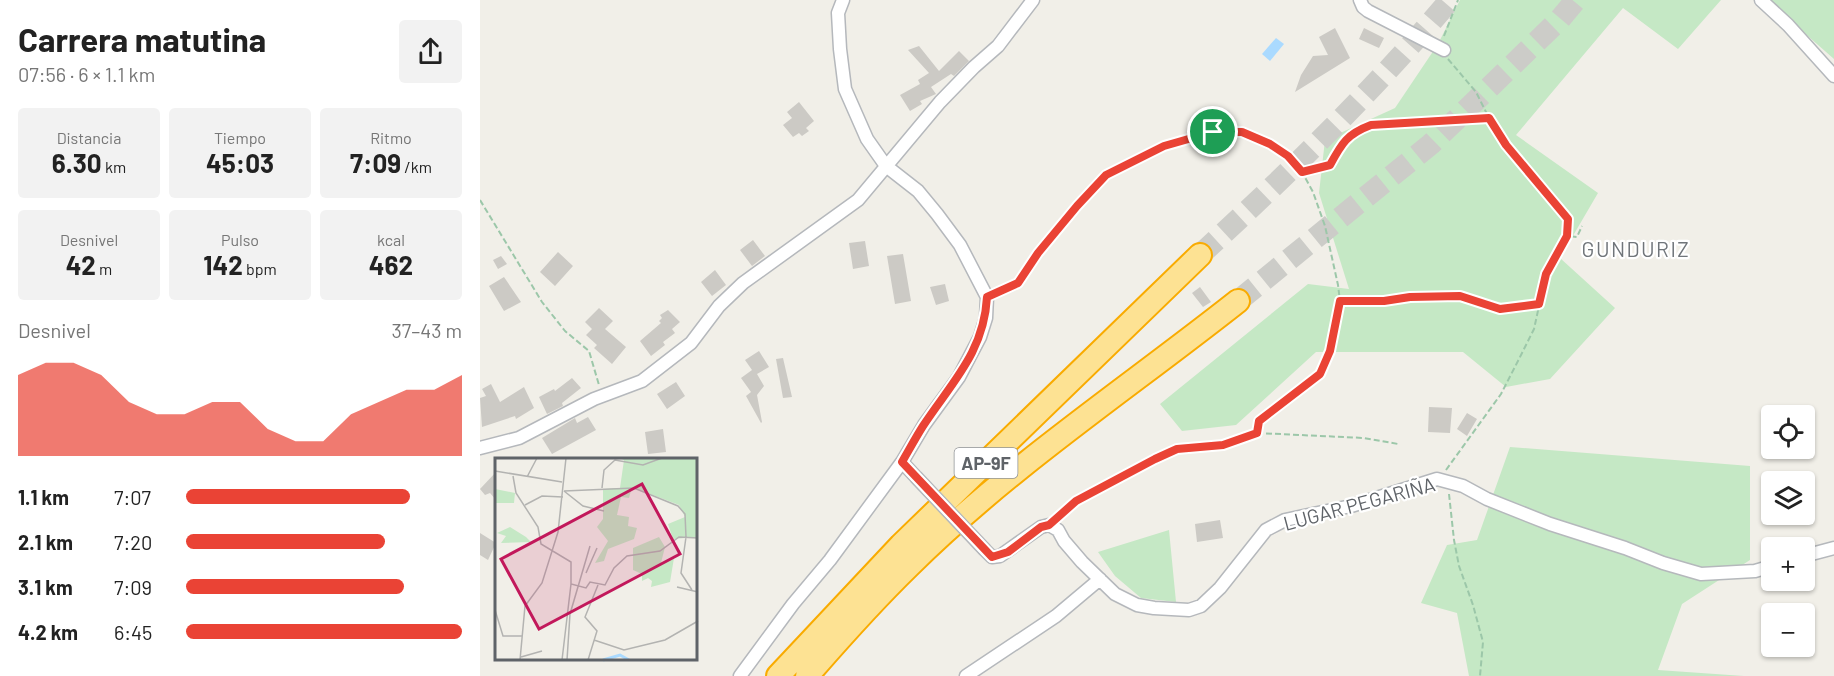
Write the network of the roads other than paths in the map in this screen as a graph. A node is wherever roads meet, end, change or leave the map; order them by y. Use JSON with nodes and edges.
{"nodes":[{"id":1,"x":843,"y":0,"type":"edge"},
{"id":2,"x":1033,"y":0,"type":"edge"},
{"id":3,"x":1360,"y":0,"type":"edge"},
{"id":4,"x":1761,"y":0,"type":"edge"},
{"id":5,"x":1444,"y":50,"type":"road end"},
{"id":6,"x":1834,"y":76,"type":"edge"},
{"id":7,"x":886,"y":166,"type":"junction"},
{"id":8,"x":1200,"y":255,"type":"tunnel mouth"},
{"id":9,"x":1238,"y":301,"type":"tunnel mouth"},
{"id":10,"x":480,"y":448,"type":"edge"},
{"id":11,"x":902,"y":462,"type":"junction"},
{"id":12,"x":1834,"y":548,"type":"edge"},
{"id":13,"x":1815,"y":553,"type":"edge"},
{"id":14,"x":1761,"y":569,"type":"edge"},
{"id":15,"x":1100,"y":579,"type":"junction"},
{"id":16,"x":740,"y":676,"type":"edge"},
{"id":17,"x":778,"y":676,"type":"edge"},
{"id":18,"x":807,"y":676,"type":"edge"},
{"id":19,"x":966,"y":676,"type":"edge"}],
"edges":[{"from":1,"to":7,"type":"street"},
{"from":2,"to":7,"type":"street"},
{"from":3,"to":5,"type":"street"},
{"from":4,"to":6,"type":"street"},
{"from":7,"to":10,"type":"street"},
{"from":7,"to":11,"type":"street"},
{"from":8,"to":17,"type":"highway","number":"AP-9F"},
{"from":9,"to":18,"type":"highway","number":"AP-9F"},
{"from":11,"to":15,"type":"street","name":"LUGAR PEGARIÑA","bridge":true},
{"from":11,"to":16,"type":"street"},
{"from":12,"to":13,"type":"street"},
{"from":14,"to":15,"type":"street","name":"LUGAR PEGARIÑA"},
{"from":15,"to":19,"type":"street"}]}
